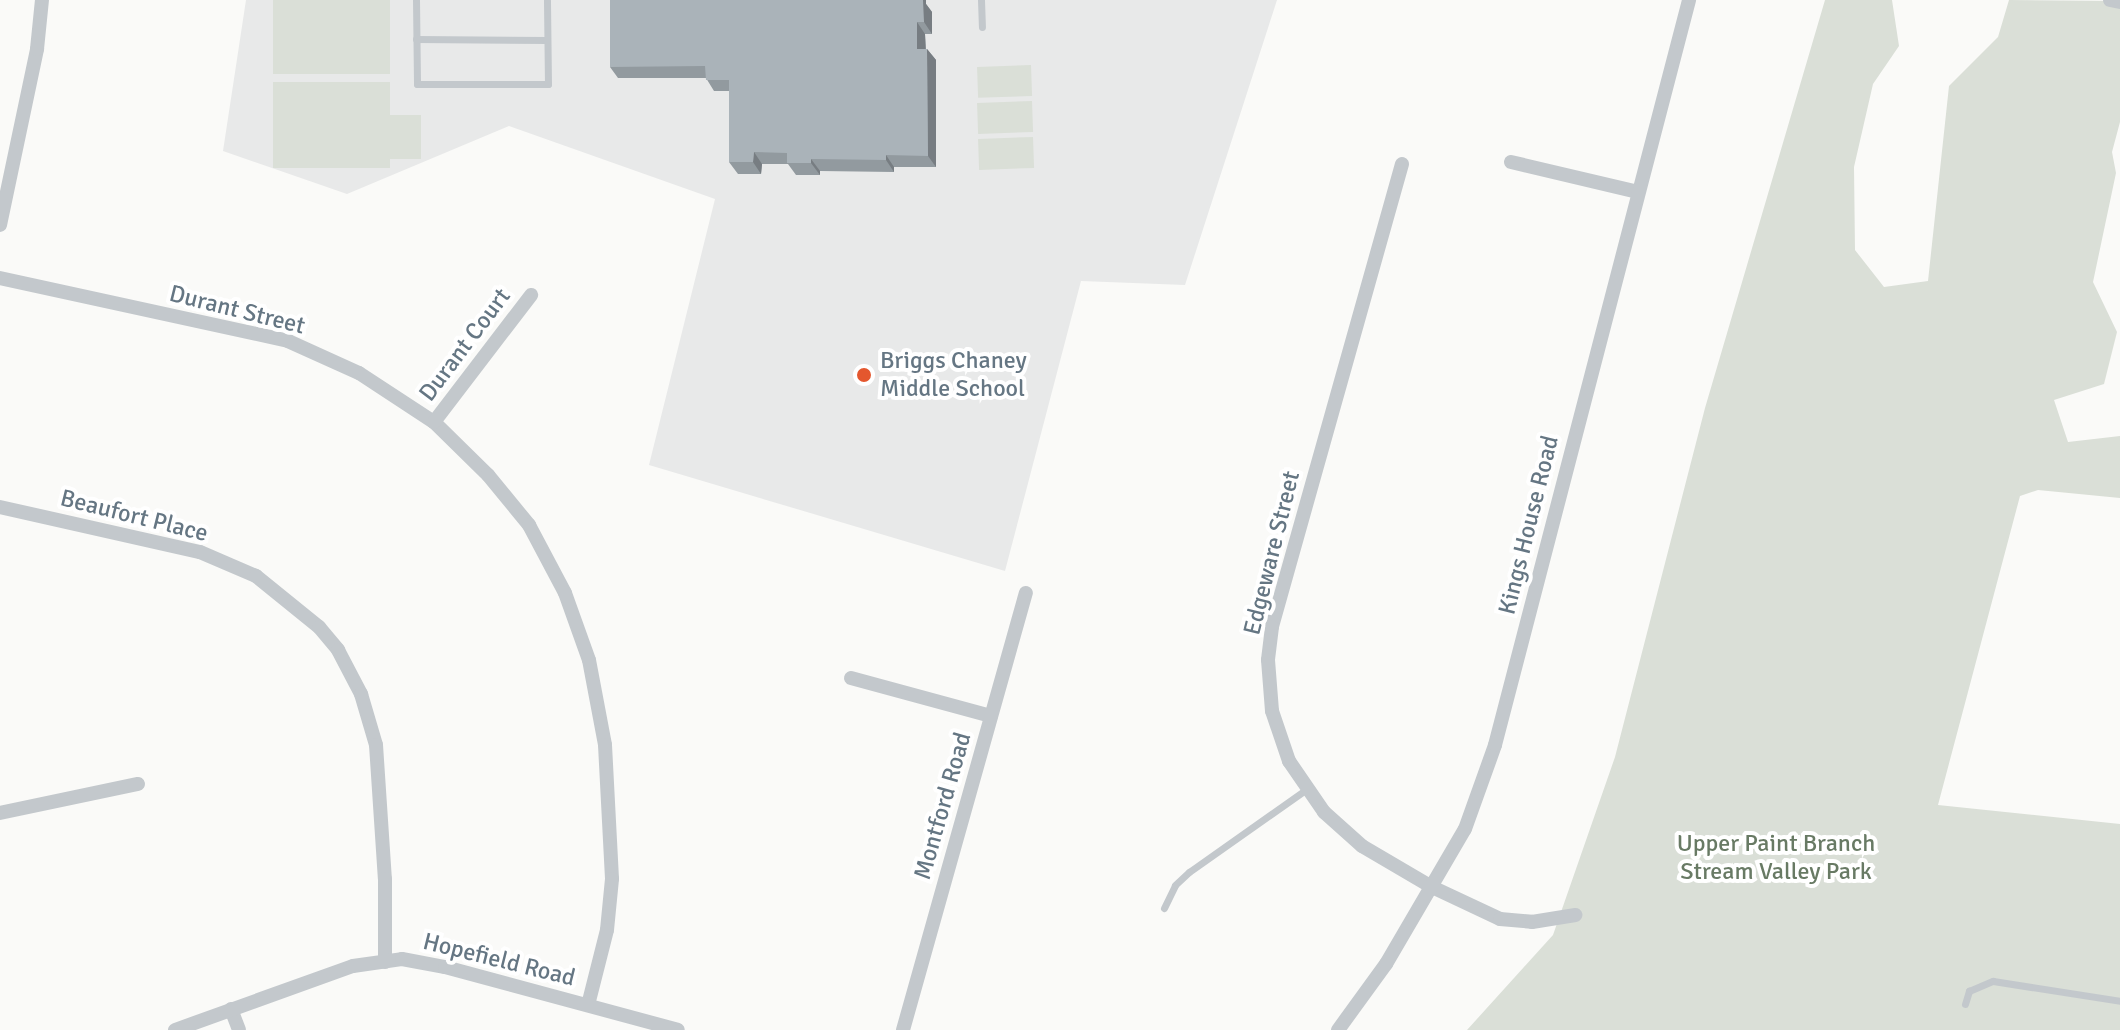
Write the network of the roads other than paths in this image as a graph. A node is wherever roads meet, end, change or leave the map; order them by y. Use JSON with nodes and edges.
{"nodes":[{"id":1,"x":42,"y":0,"type":"edge"},
{"id":2,"x":416,"y":0,"type":"edge"},
{"id":3,"x":547,"y":0,"type":"edge"},
{"id":4,"x":981,"y":0,"type":"edge"},
{"id":5,"x":1689,"y":0,"type":"edge"},
{"id":6,"x":2110,"y":0,"type":"edge"},
{"id":7,"x":2120,"y":2,"type":"edge"},
{"id":8,"x":982,"y":27,"type":"dead end"},
{"id":9,"x":416,"y":39,"type":"junction"},
{"id":10,"x":547,"y":40,"type":"junction"},
{"id":11,"x":1511,"y":162,"type":"dead end"},
{"id":12,"x":1402,"y":164,"type":"dead end"},
{"id":13,"x":1638,"y":192,"type":"junction"},
{"id":14,"x":0,"y":225,"type":"edge"},
{"id":15,"x":0,"y":278,"type":"edge"},
{"id":16,"x":531,"y":295,"type":"dead end"},
{"id":17,"x":434,"y":422,"type":"junction"},
{"id":18,"x":0,"y":507,"type":"edge"},
{"id":19,"x":1026,"y":593,"type":"dead end"},
{"id":20,"x":851,"y":678,"type":"dead end"},
{"id":21,"x":991,"y":716,"type":"junction"},
{"id":22,"x":138,"y":784,"type":"dead end"},
{"id":23,"x":1308,"y":788,"type":"junction"},
{"id":24,"x":0,"y":813,"type":"edge"},
{"id":25,"x":1432,"y":887,"type":"junction"},
{"id":26,"x":1164,"y":908,"type":"dead end"},
{"id":27,"x":1575,"y":915,"type":"dead end"},
{"id":28,"x":385,"y":962,"type":"junction"},
{"id":29,"x":2120,"y":1001,"type":"edge"},
{"id":30,"x":1965,"y":1004,"type":"dead end"},
{"id":31,"x":588,"y":1005,"type":"junction"},
{"id":32,"x":231,"y":1009,"type":"junction"},
{"id":33,"x":175,"y":1030,"type":"edge"},
{"id":34,"x":239,"y":1030,"type":"edge"},
{"id":35,"x":678,"y":1030,"type":"edge"},
{"id":36,"x":903,"y":1030,"type":"edge"},
{"id":37,"x":1338,"y":1030,"type":"edge"}],
"edges":[{"from":1,"to":14,"type":"street"},
{"from":2,"to":9,"type":"lane"},
{"from":3,"to":10,"type":"lane"},
{"from":4,"to":8,"type":"lane"},
{"from":5,"to":13,"type":"street","name":"Kings House Road"},
{"from":6,"to":7,"type":"street"},
{"from":9,"to":10,"type":"lane"},
{"from":9,"to":10,"type":"lane"},
{"from":11,"to":13,"type":"street"},
{"from":12,"to":23,"type":"street","name":"Edgeware Street"},
{"from":13,"to":25,"type":"street","name":"Kings House Road"},
{"from":15,"to":17,"type":"street","name":"Durant Street"},
{"from":16,"to":17,"type":"street","name":"Durant Court"},
{"from":17,"to":31,"type":"street","name":"Durant Street"},
{"from":18,"to":28,"type":"street","name":"Beaufort Place"},
{"from":19,"to":21,"type":"street","name":"Montford Road"},
{"from":20,"to":21,"type":"street"},
{"from":21,"to":36,"type":"street","name":"Montford Road"},
{"from":22,"to":24,"type":"street"},
{"from":23,"to":25,"type":"street","name":"Edgeware Street"},
{"from":23,"to":26,"type":"lane"},
{"from":25,"to":27,"type":"street","name":"Edgeware Street"},
{"from":25,"to":37,"type":"street","name":"Kings House Road"},
{"from":28,"to":31,"type":"street","name":"Hopefield Road"},
{"from":28,"to":32,"type":"street","name":"Hopefield Road"},
{"from":29,"to":30,"type":"lane"},
{"from":31,"to":35,"type":"street","name":"Hopefield Road"},
{"from":32,"to":33,"type":"street","name":"Hopefield Road"},
{"from":32,"to":34,"type":"street"}]}
